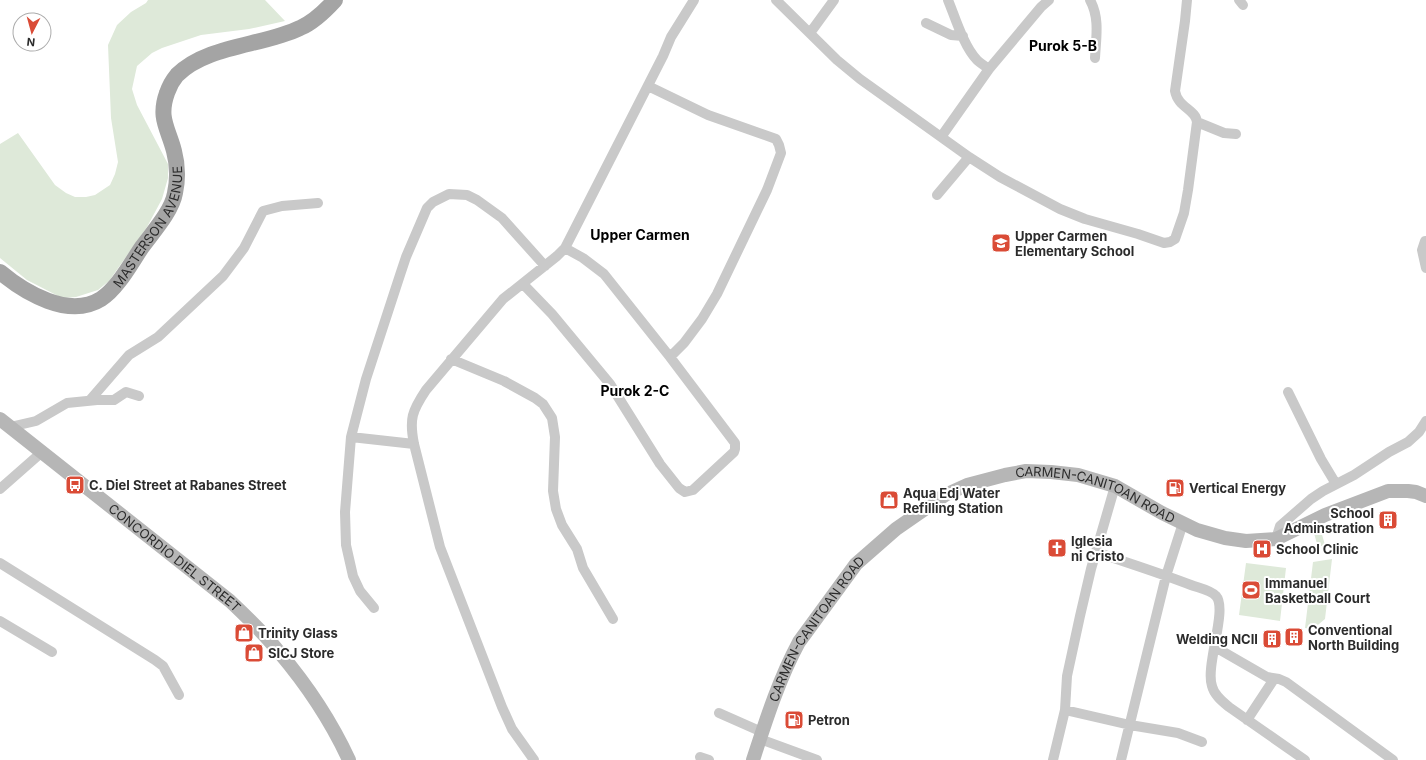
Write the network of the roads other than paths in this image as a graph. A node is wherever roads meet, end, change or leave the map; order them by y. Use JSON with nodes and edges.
{"nodes":[{"id":1,"x":335,"y":0,"type":"edge"},
{"id":2,"x":694,"y":0,"type":"edge"},
{"id":3,"x":776,"y":0,"type":"edge"},
{"id":4,"x":834,"y":0,"type":"edge"},
{"id":5,"x":948,"y":0,"type":"edge"},
{"id":6,"x":1049,"y":0,"type":"edge"},
{"id":7,"x":1090,"y":0,"type":"edge"},
{"id":8,"x":1187,"y":0,"type":"edge"},
{"id":9,"x":926,"y":23,"type":"dead end"},
{"id":10,"x":810,"y":33,"type":"junction"},
{"id":11,"x":963,"y":36,"type":"junction"},
{"id":12,"x":1095,"y":58,"type":"dead end"},
{"id":13,"x":989,"y":69,"type":"junction"},
{"id":14,"x":648,"y":86,"type":"junction"},
{"id":15,"x":1197,"y":122,"type":"junction"},
{"id":16,"x":1236,"y":134,"type":"dead end"},
{"id":17,"x":941,"y":137,"type":"junction"},
{"id":18,"x":969,"y":157,"type":"junction"},
{"id":19,"x":937,"y":195,"type":"dead end"},
{"id":20,"x":318,"y":203,"type":"dead end"},
{"id":21,"x":1425,"y":241,"type":"edge"},
{"id":22,"x":564,"y":248,"type":"junction"},
{"id":23,"x":545,"y":266,"type":"junction"},
{"id":24,"x":1426,"y":268,"type":"edge"},
{"id":25,"x":0,"y":272,"type":"edge"},
{"id":26,"x":523,"y":284,"type":"junction"},
{"id":27,"x":670,"y":358,"type":"junction"},
{"id":28,"x":451,"y":359,"type":"junction"},
{"id":29,"x":1288,"y":392,"type":"dead end"},
{"id":30,"x":140,"y":396,"type":"dead end"},
{"id":31,"x":90,"y":400,"type":"junction"},
{"id":32,"x":1426,"y":421,"type":"edge"},
{"id":33,"x":5,"y":423,"type":"edge"},
{"id":34,"x":351,"y":437,"type":"junction"},
{"id":35,"x":414,"y":444,"type":"junction"},
{"id":36,"x":42,"y":452,"type":"junction"},
{"id":37,"x":1336,"y":484,"type":"junction"},
{"id":38,"x":1114,"y":486,"type":"junction"},
{"id":39,"x":0,"y":489,"type":"edge"},
{"id":40,"x":1426,"y":496,"type":"edge"},
{"id":41,"x":1183,"y":523,"type":"junction"},
{"id":42,"x":1276,"y":539,"type":"junction"},
{"id":43,"x":1096,"y":552,"type":"junction"},
{"id":44,"x":0,"y":563,"type":"edge"},
{"id":45,"x":1166,"y":576,"type":"junction"},
{"id":46,"x":374,"y":608,"type":"dead end"},
{"id":47,"x":613,"y":619,"type":"dead end"},
{"id":48,"x":0,"y":621,"type":"edge"},
{"id":49,"x":1215,"y":647,"type":"junction"},
{"id":50,"x":52,"y":652,"type":"dead end"},
{"id":51,"x":1274,"y":679,"type":"junction"},
{"id":52,"x":179,"y":694,"type":"dead end"},
{"id":53,"x":1065,"y":710,"type":"junction"},
{"id":54,"x":719,"y":713,"type":"dead end"},
{"id":55,"x":1247,"y":720,"type":"junction"},
{"id":56,"x":1130,"y":725,"type":"junction"},
{"id":57,"x":761,"y":736,"type":"junction"},
{"id":58,"x":1202,"y":742,"type":"dead end"},
{"id":59,"x":349,"y":760,"type":"edge"},
{"id":60,"x":534,"y":760,"type":"edge"},
{"id":61,"x":753,"y":760,"type":"edge"},
{"id":62,"x":817,"y":760,"type":"edge"},
{"id":63,"x":1053,"y":760,"type":"edge"},
{"id":64,"x":1121,"y":760,"type":"edge"},
{"id":65,"x":1305,"y":760,"type":"edge"},
{"id":66,"x":1393,"y":760,"type":"edge"}],
"edges":[{"from":1,"to":25,"type":"main road","name":"MASTERSON AVENUE"},
{"from":2,"to":14,"type":"street"},
{"from":3,"to":10,"type":"street"},
{"from":4,"to":10,"type":"street"},
{"from":5,"to":11,"type":"street"},
{"from":6,"to":13,"type":"street"},
{"from":7,"to":12,"type":"street"},
{"from":8,"to":15,"type":"street"},
{"from":9,"to":11,"type":"street"},
{"from":10,"to":17,"type":"street"},
{"from":11,"to":13,"type":"street"},
{"from":13,"to":17,"type":"street"},
{"from":14,"to":22,"type":"street"},
{"from":14,"to":27,"type":"street"},
{"from":15,"to":16,"type":"street"},
{"from":15,"to":18,"type":"street"},
{"from":17,"to":18,"type":"street"},
{"from":18,"to":19,"type":"street"},
{"from":20,"to":31,"type":"street"},
{"from":21,"to":24,"type":"street"},
{"from":22,"to":23,"type":"street"},
{"from":22,"to":27,"type":"street"},
{"from":23,"to":26,"type":"street"},
{"from":23,"to":34,"type":"street"},
{"from":26,"to":27,"type":"street"},
{"from":26,"to":28,"type":"street"},
{"from":28,"to":35,"type":"street"},
{"from":28,"to":47,"type":"street"},
{"from":29,"to":37,"type":"street"},
{"from":30,"to":31,"type":"street"},
{"from":31,"to":33,"type":"street"},
{"from":32,"to":37,"type":"street"},
{"from":33,"to":36,"type":"main road","name":"CONCORDIO DIEL STREET"},
{"from":34,"to":35,"type":"street"},
{"from":34,"to":46,"type":"street"},
{"from":35,"to":60,"type":"street"},
{"from":36,"to":39,"type":"street"},
{"from":36,"to":59,"type":"main road","name":"CONCORDIO DIEL STREET"},
{"from":37,"to":42,"type":"street"},
{"from":38,"to":41,"type":"main road","name":"CARMEN-CANITOAN ROAD"},
{"from":38,"to":43,"type":"street"},
{"from":38,"to":57,"type":"main road","name":"CARMEN-CANITOAN ROAD"},
{"from":40,"to":42,"type":"main road","name":"CARMEN-CANITOAN ROAD"},
{"from":41,"to":42,"type":"main road","name":"CARMEN-CANITOAN ROAD"},
{"from":41,"to":45,"type":"street"},
{"from":43,"to":45,"type":"street"},
{"from":43,"to":53,"type":"street"},
{"from":44,"to":52,"type":"street"},
{"from":45,"to":49,"type":"street"},
{"from":45,"to":56,"type":"street"},
{"from":48,"to":50,"type":"street"},
{"from":49,"to":51,"type":"street"},
{"from":49,"to":55,"type":"street"},
{"from":51,"to":55,"type":"street"},
{"from":51,"to":66,"type":"street"},
{"from":53,"to":56,"type":"street"},
{"from":53,"to":63,"type":"street"},
{"from":54,"to":57,"type":"street"},
{"from":55,"to":65,"type":"street"},
{"from":56,"to":58,"type":"street"},
{"from":56,"to":64,"type":"street"},
{"from":57,"to":61,"type":"main road","name":"CARMEN-CANITOAN ROAD"},
{"from":57,"to":62,"type":"street"}]}
